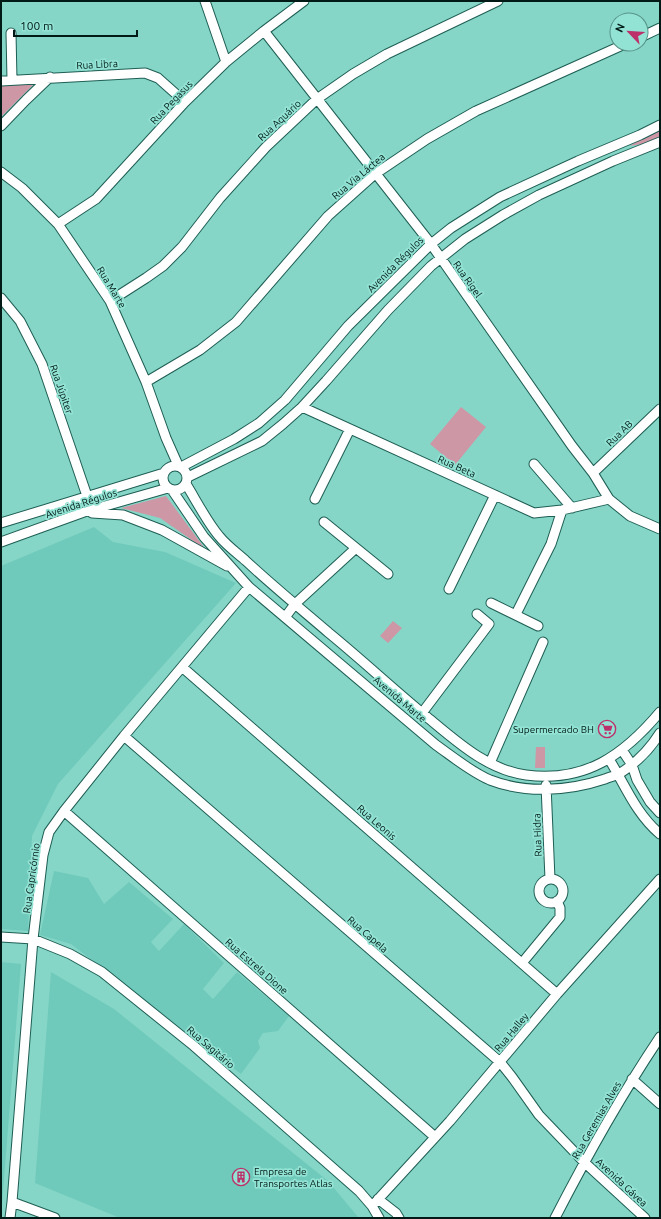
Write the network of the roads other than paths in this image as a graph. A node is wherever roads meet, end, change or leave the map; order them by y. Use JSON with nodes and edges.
{"nodes":[{"id":1,"x":205,"y":1,"type":"edge"},
{"id":2,"x":304,"y":1,"type":"edge"},
{"id":3,"x":498,"y":1,"type":"edge"},
{"id":4,"x":660,"y":28,"type":"edge"},
{"id":5,"x":264,"y":31,"type":"junction"},
{"id":6,"x":11,"y":33,"type":"dead end"},
{"id":7,"x":649,"y":33,"type":"edge"},
{"id":8,"x":609,"y":51,"type":"edge"},
{"id":9,"x":226,"y":62,"type":"junction"},
{"id":10,"x":50,"y":77,"type":"junction"},
{"id":11,"x":12,"y":80,"type":"junction"},
{"id":12,"x":1,"y":81,"type":"edge"},
{"id":13,"x":317,"y":99,"type":"junction"},
{"id":14,"x":185,"y":102,"type":"junction"},
{"id":15,"x":660,"y":125,"type":"edge"},
{"id":16,"x":1,"y":126,"type":"edge"},
{"id":17,"x":660,"y":142,"type":"edge"},
{"id":18,"x":1,"y":172,"type":"edge"},
{"id":19,"x":375,"y":174,"type":"junction"},
{"id":20,"x":58,"y":224,"type":"junction"},
{"id":21,"x":431,"y":244,"type":"junction"},
{"id":22,"x":440,"y":258,"type":"junction"},
{"id":23,"x":1,"y":298,"type":"edge"},
{"id":24,"x":110,"y":301,"type":"junction"},
{"id":25,"x":146,"y":382,"type":"junction"},
{"id":26,"x":302,"y":407,"type":"junction"},
{"id":27,"x":660,"y":409,"type":"edge"},
{"id":28,"x":350,"y":429,"type":"junction"},
{"id":29,"x":534,"y":464,"type":"dead end"},
{"id":30,"x":173,"y":468,"type":"junction"},
{"id":31,"x":593,"y":473,"type":"junction"},
{"id":32,"x":187,"y":480,"type":"junction"},
{"id":33,"x":170,"y":489,"type":"junction"},
{"id":34,"x":495,"y":495,"type":"junction"},
{"id":35,"x":87,"y":496,"type":"junction"},
{"id":36,"x":315,"y":499,"type":"dead end"},
{"id":37,"x":609,"y":499,"type":"junction"},
{"id":38,"x":572,"y":508,"type":"junction"},
{"id":39,"x":562,"y":510,"type":"junction"},
{"id":40,"x":84,"y":512,"type":"junction"},
{"id":41,"x":324,"y":522,"type":"dead end"},
{"id":42,"x":1,"y":523,"type":"edge"},
{"id":43,"x":660,"y":529,"type":"edge"},
{"id":44,"x":1,"y":542,"type":"edge"},
{"id":45,"x":356,"y":548,"type":"junction"},
{"id":46,"x":234,"y":570,"type":"junction"},
{"id":47,"x":388,"y":574,"type":"dead end"},
{"id":48,"x":249,"y":586,"type":"junction"},
{"id":49,"x":449,"y":589,"type":"dead end"},
{"id":50,"x":491,"y":603,"type":"dead end"},
{"id":51,"x":295,"y":604,"type":"junction"},
{"id":52,"x":476,"y":614,"type":"dead end"},
{"id":53,"x":516,"y":614,"type":"junction"},
{"id":54,"x":286,"y":616,"type":"junction"},
{"id":55,"x":538,"y":626,"type":"dead end"},
{"id":56,"x":544,"y":642,"type":"dead end"},
{"id":57,"x":182,"y":667,"type":"junction"},
{"id":58,"x":660,"y":712,"type":"edge"},
{"id":59,"x":422,"y":713,"type":"junction"},
{"id":60,"x":660,"y":733,"type":"edge"},
{"id":61,"x":124,"y":736,"type":"junction"},
{"id":62,"x":622,"y":750,"type":"junction"},
{"id":63,"x":609,"y":759,"type":"junction"},
{"id":64,"x":490,"y":763,"type":"junction"},
{"id":65,"x":632,"y":765,"type":"junction"},
{"id":66,"x":618,"y":774,"type":"junction"},
{"id":67,"x":546,"y":776,"type":"junction"},
{"id":68,"x":546,"y":789,"type":"junction"},
{"id":69,"x":64,"y":811,"type":"junction"},
{"id":70,"x":660,"y":813,"type":"edge"},
{"id":71,"x":660,"y":834,"type":"edge"},
{"id":72,"x":550,"y":879,"type":"junction"},
{"id":73,"x":660,"y":879,"type":"edge"},
{"id":74,"x":557,"y":901,"type":"junction"},
{"id":75,"x":1,"y":937,"type":"edge"},
{"id":76,"x":34,"y":939,"type":"junction"},
{"id":77,"x":522,"y":964,"type":"junction"},
{"id":78,"x":557,"y":994,"type":"junction"},
{"id":79,"x":660,"y":1037,"type":"edge"},
{"id":80,"x":500,"y":1062,"type":"junction"},
{"id":81,"x":632,"y":1079,"type":"junction"},
{"id":82,"x":660,"y":1104,"type":"edge"},
{"id":83,"x":435,"y":1137,"type":"junction"},
{"id":84,"x":584,"y":1162,"type":"junction"},
{"id":85,"x":12,"y":1202,"type":"junction"},
{"id":86,"x":375,"y":1202,"type":"junction"},
{"id":87,"x":10,"y":1218,"type":"edge"},
{"id":88,"x":55,"y":1218,"type":"edge"},
{"id":89,"x":379,"y":1218,"type":"edge"},
{"id":90,"x":399,"y":1218,"type":"edge"},
{"id":91,"x":556,"y":1218,"type":"edge"},
{"id":92,"x":645,"y":1218,"type":"edge"}],
"edges":[{"from":1,"to":9,"type":"street"},
{"from":2,"to":5,"type":"street","name":"Rua Pegasus"},
{"from":3,"to":13,"type":"street","name":"Rua Aquário"},
{"from":4,"to":7,"type":"street"},
{"from":5,"to":9,"type":"street","name":"Rua Pegasus"},
{"from":5,"to":13,"type":"street","name":"Rua Rigel"},
{"from":6,"to":11,"type":"street"},
{"from":8,"to":19,"type":"street","name":"Rua Via Láctea"},
{"from":9,"to":14,"type":"street","name":"Rua Pegasus"},
{"from":10,"to":11,"type":"street","name":"Rua Libra"},
{"from":10,"to":14,"type":"street","name":"Rua Libra"},
{"from":10,"to":16,"type":"street"},
{"from":11,"to":12,"type":"street","name":"Rua Libra"},
{"from":13,"to":19,"type":"street","name":"Rua Rigel"},
{"from":13,"to":24,"type":"street","name":"Rua Aquário"},
{"from":14,"to":20,"type":"street","name":"Rua Pegasus"},
{"from":15,"to":21,"type":"street","name":"Avenida Régulos"},
{"from":17,"to":22,"type":"street"},
{"from":18,"to":20,"type":"street","name":"Rua Marte"},
{"from":19,"to":21,"type":"street","name":"Rua Rigel"},
{"from":19,"to":25,"type":"street","name":"Rua Via Láctea"},
{"from":20,"to":24,"type":"street","name":"Rua Marte"},
{"from":21,"to":22,"type":"street","name":"Rua Rigel"},
{"from":21,"to":30,"type":"street","name":"Avenida Régulos"},
{"from":22,"to":26,"type":"street"},
{"from":22,"to":31,"type":"street","name":"Rua Rigel"},
{"from":23,"to":35,"type":"street","name":"Rua Júpiter"},
{"from":24,"to":25,"type":"street","name":"Rua Marte"},
{"from":25,"to":30,"type":"street","name":"Rua Marte"},
{"from":26,"to":28,"type":"street","name":"Rua Beta"},
{"from":26,"to":32,"type":"street"},
{"from":27,"to":31,"type":"street","name":"Rua AB"},
{"from":28,"to":34,"type":"street","name":"Rua Beta"},
{"from":28,"to":36,"type":"street"},
{"from":29,"to":38,"type":"street"},
{"from":30,"to":32,"type":"street"},
{"from":30,"to":33,"type":"street"},
{"from":30,"to":35,"type":"street","name":"Avenida Régulos"},
{"from":31,"to":37,"type":"street","name":"Rua Rigel"},
{"from":32,"to":33,"type":"street"},
{"from":32,"to":51,"type":"street","name":"Avenida Marte"},
{"from":33,"to":40,"type":"street","name":"Avenida Régulos"},
{"from":33,"to":46,"type":"street","name":"Avenida Marte"},
{"from":34,"to":39,"type":"street","name":"Rua Beta"},
{"from":34,"to":49,"type":"street"},
{"from":35,"to":42,"type":"street","name":"Avenida Régulos"},
{"from":37,"to":38,"type":"street","name":"Rua Beta"},
{"from":37,"to":43,"type":"street","name":"Rua Rigel"},
{"from":38,"to":39,"type":"street","name":"Rua Beta"},
{"from":39,"to":53,"type":"street"},
{"from":40,"to":44,"type":"street","name":"Avenida Régulos"},
{"from":40,"to":46,"type":"street"},
{"from":41,"to":45,"type":"street"},
{"from":45,"to":47,"type":"street"},
{"from":45,"to":51,"type":"street"},
{"from":46,"to":48,"type":"street","name":"Avenida Marte"},
{"from":48,"to":54,"type":"street","name":"Avenida Marte"},
{"from":48,"to":57,"type":"street","name":"Rua Capricórnio"},
{"from":50,"to":53,"type":"street"},
{"from":51,"to":54,"type":"street"},
{"from":51,"to":59,"type":"street","name":"Avenida Marte"},
{"from":52,"to":59,"type":"street"},
{"from":53,"to":55,"type":"street"},
{"from":54,"to":68,"type":"street","name":"Avenida Marte"},
{"from":56,"to":64,"type":"street"},
{"from":57,"to":61,"type":"street","name":"Rua Capricórnio"},
{"from":57,"to":77,"type":"street","name":"Rua Leonis"},
{"from":58,"to":62,"type":"street","name":"Avenida Marte"},
{"from":59,"to":64,"type":"street","name":"Avenida Marte"},
{"from":60,"to":65,"type":"street","name":"Avenida Marte"},
{"from":61,"to":69,"type":"street","name":"Rua Capricórnio"},
{"from":61,"to":80,"type":"street","name":"Rua Capela"},
{"from":62,"to":63,"type":"street","name":"Avenida Marte"},
{"from":62,"to":65,"type":"street"},
{"from":63,"to":66,"type":"street"},
{"from":63,"to":67,"type":"street","name":"Avenida Marte"},
{"from":64,"to":67,"type":"street","name":"Avenida Marte"},
{"from":65,"to":66,"type":"street","name":"Avenida Marte"},
{"from":65,"to":70,"type":"street"},
{"from":66,"to":68,"type":"street","name":"Avenida Marte"},
{"from":66,"to":71,"type":"street"},
{"from":67,"to":68,"type":"street","name":"Rua Hidra"},
{"from":68,"to":72,"type":"street","name":"Rua Hidra"},
{"from":69,"to":76,"type":"street","name":"Rua Capricórnio"},
{"from":69,"to":83,"type":"street","name":"Rua Estrela Dione"},
{"from":72,"to":74,"type":"street"},
{"from":72,"to":74,"type":"street"},
{"from":73,"to":78,"type":"street","name":"Rua Halley"},
{"from":74,"to":77,"type":"street"},
{"from":75,"to":76,"type":"street","name":"Rua Sagitário"},
{"from":76,"to":85,"type":"street","name":"Rua Capricórnio"},
{"from":76,"to":86,"type":"street","name":"Rua Sagitário"},
{"from":77,"to":78,"type":"street","name":"Rua Leonis"},
{"from":78,"to":80,"type":"street","name":"Rua Halley"},
{"from":79,"to":81,"type":"street","name":"Rua Geremias Alves"},
{"from":80,"to":83,"type":"street","name":"Rua Halley"},
{"from":80,"to":84,"type":"street","name":"Rua Capela"},
{"from":81,"to":82,"type":"street"},
{"from":81,"to":84,"type":"street","name":"Rua Geremias Alves"},
{"from":83,"to":86,"type":"street","name":"Rua Halley"},
{"from":84,"to":91,"type":"street","name":"Rua Geremias Alves"},
{"from":84,"to":92,"type":"street","name":"Avenida Gávea"},
{"from":85,"to":87,"type":"street","name":"Rua Capricórnio"},
{"from":85,"to":88,"type":"street"},
{"from":86,"to":89,"type":"street","name":"Rua Sagitário"},
{"from":86,"to":90,"type":"street"}]}
